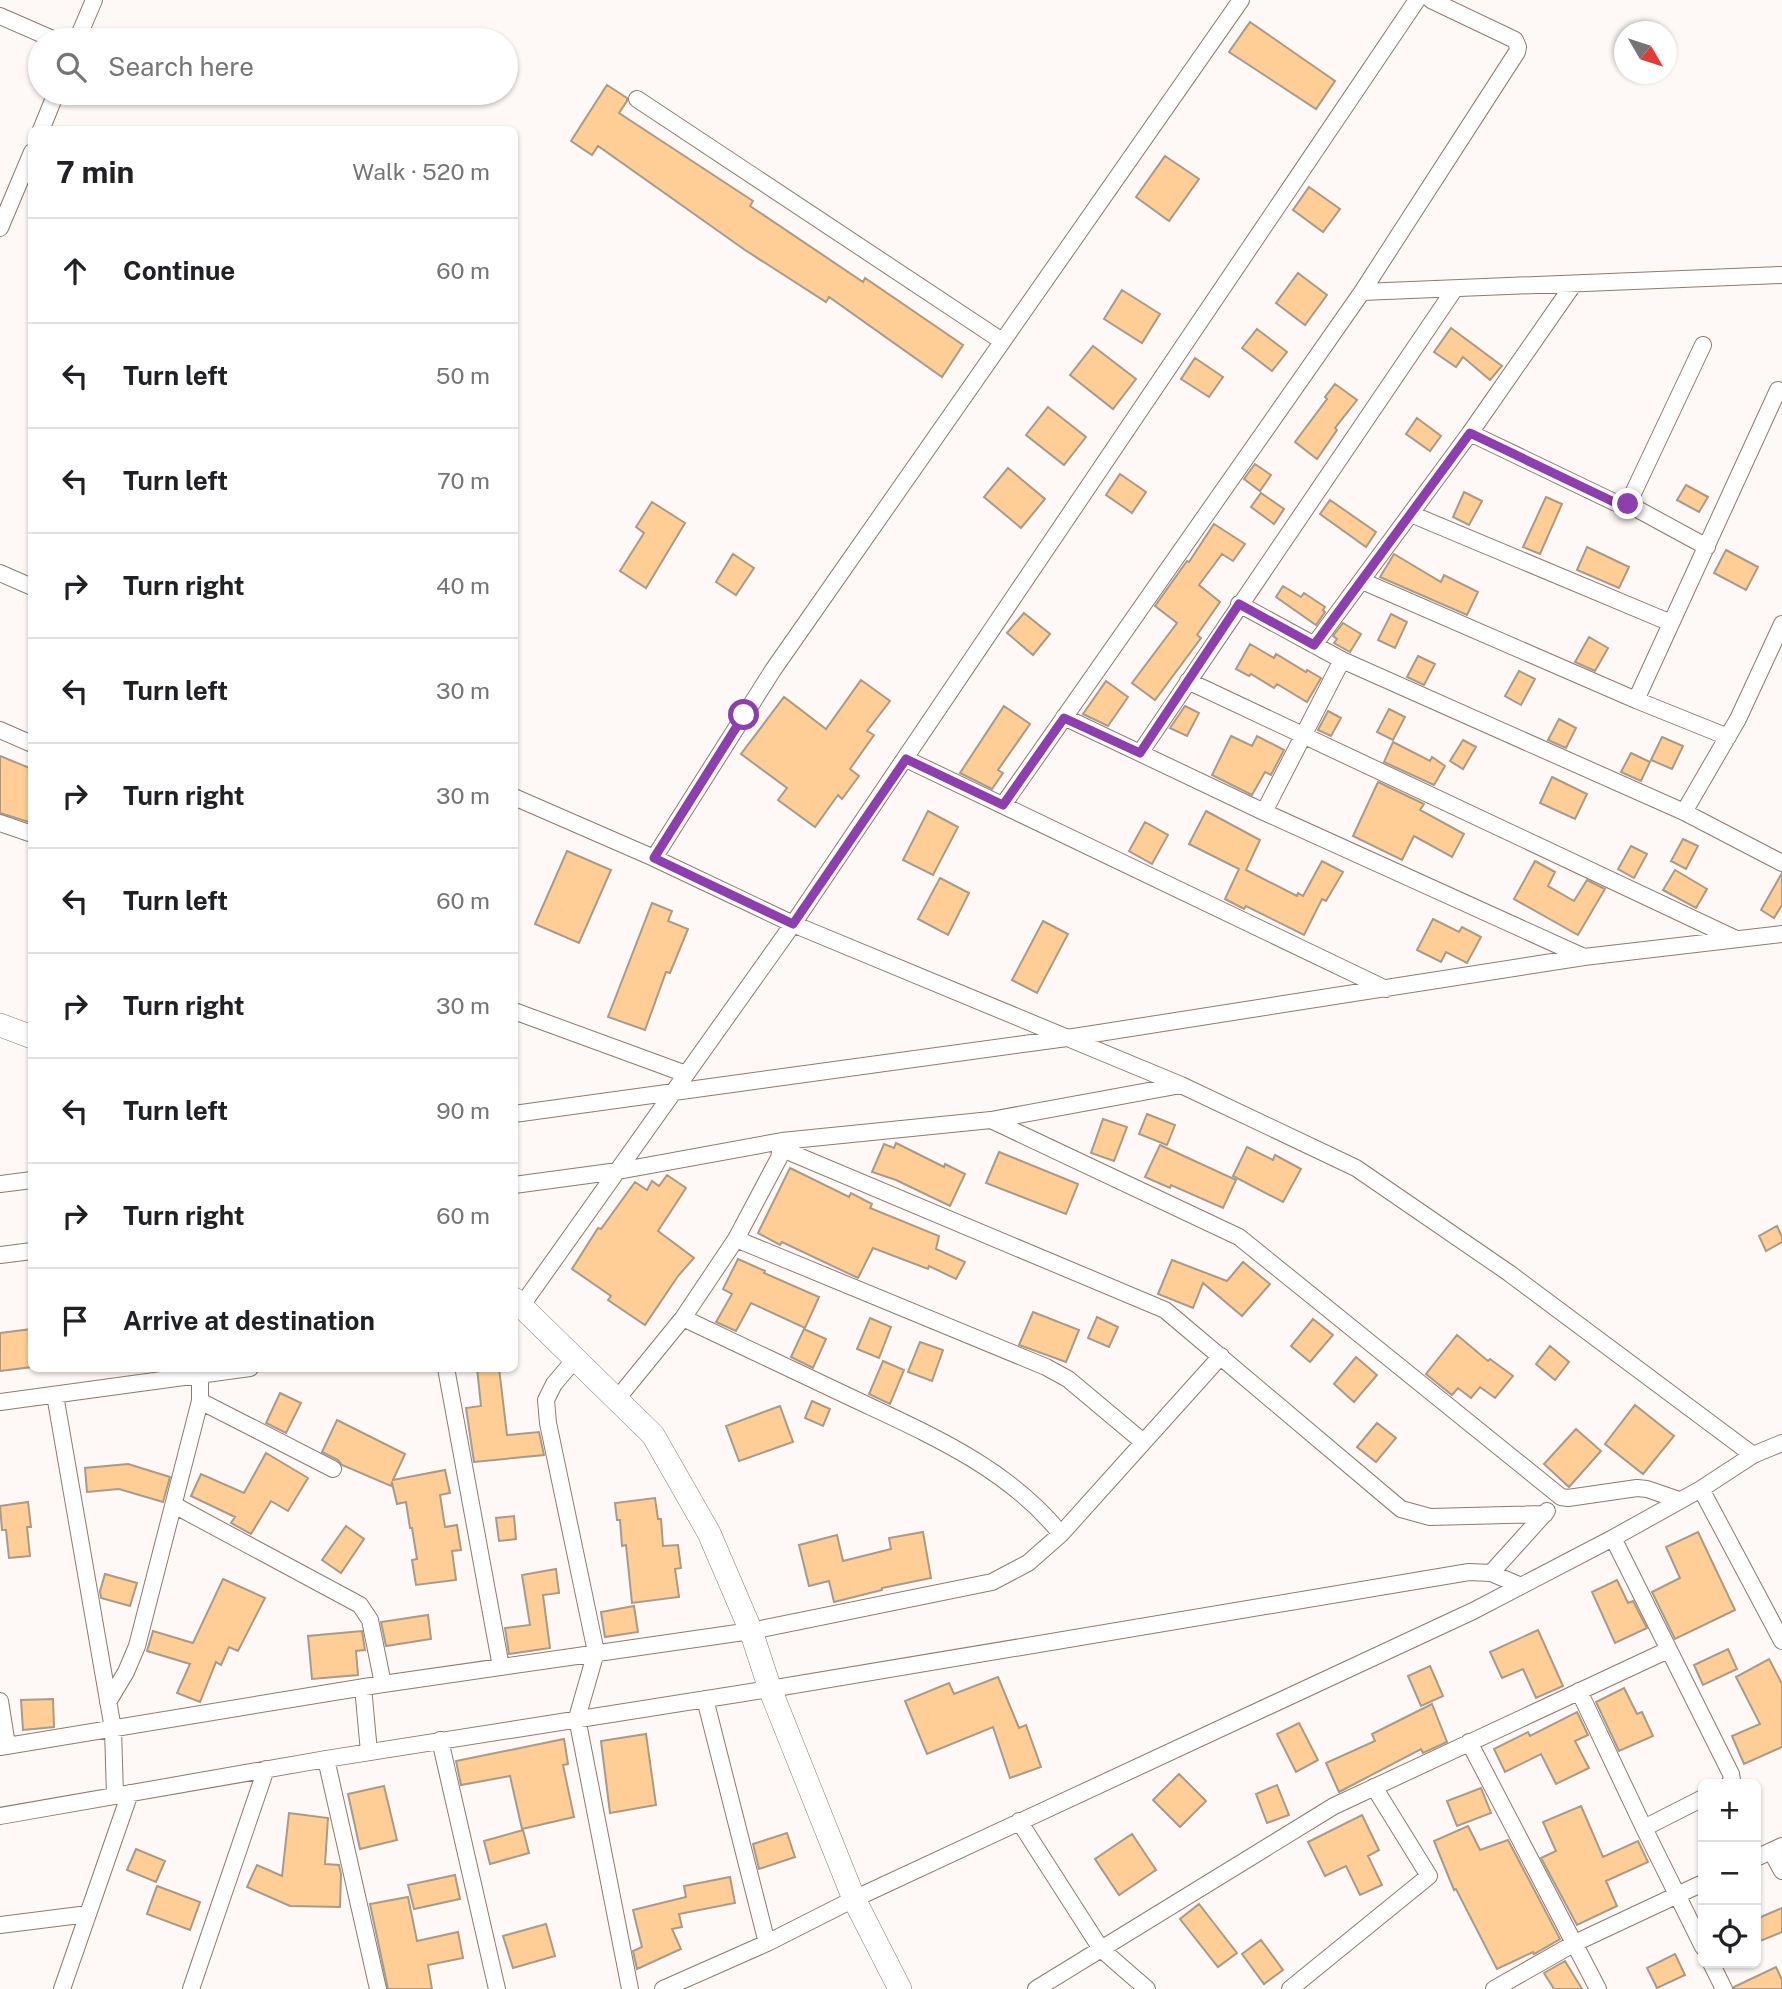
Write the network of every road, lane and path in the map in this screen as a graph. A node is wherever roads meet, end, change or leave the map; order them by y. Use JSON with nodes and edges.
{"nodes":[{"id":1,"x":94,"y":0,"type":"edge"},
{"id":2,"x":1241,"y":0,"type":"edge"},
{"id":3,"x":1417,"y":0,"type":"edge"},
{"id":4,"x":1431,"y":0,"type":"edge"},
{"id":5,"x":0,"y":16,"type":"edge"},
{"id":6,"x":28,"y":28,"type":"edge"},
{"id":7,"x":82,"y":28,"type":"edge"},
{"id":8,"x":637,"y":99,"type":"dead end"},
{"id":9,"x":51,"y":105,"type":"edge"},
{"id":10,"x":43,"y":126,"type":"edge"},
{"id":11,"x":28,"y":162,"type":"edge"},
{"id":12,"x":0,"y":228,"type":"edge"},
{"id":13,"x":1782,"y":275,"type":"edge"},
{"id":14,"x":1573,"y":285,"type":"junction"},
{"id":15,"x":1454,"y":290,"type":"junction"},
{"id":16,"x":1362,"y":292,"type":"junction"},
{"id":17,"x":1002,"y":341,"type":"junction"},
{"id":18,"x":1703,"y":345,"type":"dead end"},
{"id":19,"x":1778,"y":390,"type":"dead end"},
{"id":20,"x":1470,"y":433,"type":"junction"},
{"id":21,"x":1628,"y":504,"type":"junction"},
{"id":22,"x":1410,"y":514,"type":"junction"},
{"id":23,"x":1707,"y":547,"type":"junction"},
{"id":24,"x":0,"y":573,"type":"edge"},
{"id":25,"x":1362,"y":581,"type":"junction"},
{"id":26,"x":28,"y":585,"type":"edge"},
{"id":27,"x":1239,"y":604,"type":"junction"},
{"id":28,"x":1671,"y":623,"type":"junction"},
{"id":29,"x":1782,"y":624,"type":"edge"},
{"id":30,"x":1314,"y":645,"type":"junction"},
{"id":31,"x":1342,"y":660,"type":"junction"},
{"id":32,"x":1188,"y":681,"type":"junction"},
{"id":33,"x":1636,"y":700,"type":"junction"},
{"id":34,"x":1064,"y":718,"type":"junction"},
{"id":35,"x":0,"y":730,"type":"edge"},
{"id":36,"x":1304,"y":736,"type":"junction"},
{"id":37,"x":1728,"y":737,"type":"junction"},
{"id":38,"x":28,"y":742,"type":"edge"},
{"id":39,"x":1140,"y":753,"type":"junction"},
{"id":40,"x":906,"y":759,"type":"junction"},
{"id":41,"x":518,"y":799,"type":"edge"},
{"id":42,"x":1003,"y":805,"type":"junction"},
{"id":43,"x":1264,"y":812,"type":"junction"},
{"id":44,"x":1684,"y":812,"type":"junction"},
{"id":45,"x":0,"y":823,"type":"edge"},
{"id":46,"x":28,"y":833,"type":"edge"},
{"id":47,"x":654,"y":858,"type":"junction"},
{"id":48,"x":1782,"y":863,"type":"edge"},
{"id":49,"x":793,"y":924,"type":"junction"},
{"id":50,"x":1782,"y":934,"type":"edge"},
{"id":51,"x":1736,"y":939,"type":"junction"},
{"id":52,"x":1584,"y":957,"type":"junction"},
{"id":53,"x":1387,"y":990,"type":"junction"},
{"id":54,"x":518,"y":1012,"type":"edge"},
{"id":55,"x":0,"y":1025,"type":"edge"},
{"id":56,"x":28,"y":1036,"type":"edge"},
{"id":57,"x":1067,"y":1038,"type":"junction"},
{"id":58,"x":686,"y":1074,"type":"junction"},
{"id":59,"x":1181,"y":1085,"type":"junction"},
{"id":60,"x":674,"y":1091,"type":"junction"},
{"id":61,"x":518,"y":1113,"type":"edge"},
{"id":62,"x":991,"y":1120,"type":"junction"},
{"id":63,"x":782,"y":1145,"type":"junction"},
{"id":64,"x":618,"y":1171,"type":"junction"},
{"id":65,"x":28,"y":1180,"type":"edge"},
{"id":66,"x":0,"y":1184,"type":"edge"},
{"id":67,"x":518,"y":1184,"type":"edge"},
{"id":68,"x":736,"y":1239,"type":"junction"},
{"id":69,"x":28,"y":1252,"type":"edge"},
{"id":70,"x":0,"y":1255,"type":"edge"},
{"id":71,"x":518,"y":1304,"type":"edge"},
{"id":72,"x":518,"y":1306,"type":"edge"},
{"id":73,"x":683,"y":1318,"type":"junction"},
{"id":74,"x":1221,"y":1356,"type":"junction"},
{"id":75,"x":576,"y":1358,"type":"junction"},
{"id":76,"x":225,"y":1372,"type":"edge"},
{"id":77,"x":447,"y":1372,"type":"edge"},
{"id":78,"x":200,"y":1376,"type":"junction"},
{"id":79,"x":55,"y":1395,"type":"junction"},
{"id":80,"x":617,"y":1399,"type":"junction"},
{"id":81,"x":200,"y":1401,"type":"junction"},
{"id":82,"x":0,"y":1402,"type":"edge"},
{"id":83,"x":1142,"y":1441,"type":"junction"},
{"id":84,"x":1782,"y":1443,"type":"edge"},
{"id":85,"x":1753,"y":1455,"type":"junction"},
{"id":86,"x":333,"y":1469,"type":"dead end"},
{"id":87,"x":1701,"y":1489,"type":"junction"},
{"id":88,"x":1561,"y":1497,"type":"junction"},
{"id":89,"x":1679,"y":1500,"type":"junction"},
{"id":90,"x":174,"y":1504,"type":"junction"},
{"id":91,"x":1545,"y":1514,"type":"junction"},
{"id":92,"x":1061,"y":1534,"type":"junction"},
{"id":93,"x":1613,"y":1538,"type":"junction"},
{"id":94,"x":1491,"y":1573,"type":"junction"},
{"id":95,"x":1519,"y":1585,"type":"junction"},
{"id":96,"x":751,"y":1630,"type":"junction"},
{"id":97,"x":1782,"y":1641,"type":"edge"},
{"id":98,"x":1668,"y":1650,"type":"junction"},
{"id":99,"x":596,"y":1652,"type":"junction"},
{"id":100,"x":501,"y":1667,"type":"junction"},
{"id":101,"x":383,"y":1684,"type":"junction"},
{"id":102,"x":363,"y":1688,"type":"junction"},
{"id":103,"x":770,"y":1689,"type":"junction"},
{"id":104,"x":1579,"y":1690,"type":"junction"},
{"id":105,"x":705,"y":1699,"type":"junction"},
{"id":106,"x":0,"y":1700,"type":"edge"},
{"id":107,"x":108,"y":1702,"type":"junction"},
{"id":108,"x":577,"y":1718,"type":"junction"},
{"id":109,"x":113,"y":1729,"type":"junction"},
{"id":110,"x":440,"y":1740,"type":"junction"},
{"id":111,"x":1469,"y":1742,"type":"junction"},
{"id":112,"x":4,"y":1746,"type":"edge"},
{"id":113,"x":369,"y":1752,"type":"junction"},
{"id":114,"x":326,"y":1759,"type":"junction"},
{"id":115,"x":266,"y":1769,"type":"junction"},
{"id":116,"x":1732,"y":1779,"type":"edge"},
{"id":117,"x":1374,"y":1787,"type":"junction"},
{"id":118,"x":122,"y":1795,"type":"junction"},
{"id":119,"x":1698,"y":1801,"type":"edge"},
{"id":120,"x":0,"y":1816,"type":"edge"},
{"id":121,"x":1019,"y":1821,"type":"junction"},
{"id":122,"x":1644,"y":1828,"type":"junction"},
{"id":123,"x":1777,"y":1848,"type":"edge"},
{"id":124,"x":1761,"y":1856,"type":"edge"},
{"id":125,"x":1782,"y":1871,"type":"edge"},
{"id":126,"x":1698,"y":1885,"type":"edge"},
{"id":127,"x":1678,"y":1895,"type":"junction"},
{"id":128,"x":854,"y":1899,"type":"junction"},
{"id":129,"x":88,"y":1914,"type":"junction"},
{"id":130,"x":0,"y":1925,"type":"edge"},
{"id":131,"x":1698,"y":1937,"type":"edge"},
{"id":132,"x":767,"y":1943,"type":"junction"},
{"id":133,"x":1575,"y":1943,"type":"junction"},
{"id":134,"x":1101,"y":1949,"type":"junction"},
{"id":135,"x":1714,"y":1968,"type":"edge"},
{"id":136,"x":683,"y":1985,"type":"edge"},
{"id":137,"x":62,"y":1989,"type":"edge"},
{"id":138,"x":191,"y":1989,"type":"edge"},
{"id":139,"x":378,"y":1989,"type":"edge"},
{"id":140,"x":498,"y":1989,"type":"edge"},
{"id":141,"x":630,"y":1989,"type":"edge"},
{"id":142,"x":663,"y":1989,"type":"edge"},
{"id":143,"x":900,"y":1989,"type":"edge"},
{"id":144,"x":1036,"y":1989,"type":"edge"},
{"id":145,"x":1147,"y":1989,"type":"edge"},
{"id":146,"x":1290,"y":1989,"type":"edge"},
{"id":147,"x":1494,"y":1989,"type":"edge"},
{"id":148,"x":1598,"y":1989,"type":"edge"},
{"id":149,"x":1724,"y":1989,"type":"edge"}],
"edges":[{"from":1,"to":7,"type":"street"},
{"from":2,"to":17,"type":"street"},
{"from":3,"to":40,"type":"street"},
{"from":4,"to":16,"type":"street"},
{"from":5,"to":6,"type":"street"},
{"from":8,"to":17,"type":"street"},
{"from":9,"to":10,"type":"street"},
{"from":11,"to":12,"type":"street"},
{"from":13,"to":14,"type":"street"},
{"from":14,"to":15,"type":"street"},
{"from":14,"to":20,"type":"street"},
{"from":15,"to":16,"type":"street"},
{"from":15,"to":27,"type":"street"},
{"from":16,"to":34,"type":"street"},
{"from":17,"to":47,"type":"street"},
{"from":18,"to":21,"type":"street"},
{"from":19,"to":23,"type":"street"},
{"from":20,"to":21,"type":"street"},
{"from":20,"to":22,"type":"street"},
{"from":21,"to":23,"type":"street"},
{"from":22,"to":25,"type":"street"},
{"from":22,"to":28,"type":"street"},
{"from":23,"to":28,"type":"street"},
{"from":24,"to":26,"type":"street"},
{"from":25,"to":30,"type":"street"},
{"from":25,"to":33,"type":"street"},
{"from":27,"to":30,"type":"street"},
{"from":27,"to":32,"type":"street"},
{"from":28,"to":33,"type":"street"},
{"from":29,"to":37,"type":"street"},
{"from":30,"to":31,"type":"street"},
{"from":31,"to":36,"type":"street"},
{"from":31,"to":44,"type":"street"},
{"from":32,"to":36,"type":"street"},
{"from":32,"to":39,"type":"street"},
{"from":33,"to":37,"type":"street"},
{"from":34,"to":39,"type":"street"},
{"from":34,"to":42,"type":"street"},
{"from":35,"to":38,"type":"street"},
{"from":36,"to":43,"type":"street"},
{"from":36,"to":51,"type":"street"},
{"from":37,"to":44,"type":"street"},
{"from":39,"to":43,"type":"street"},
{"from":40,"to":42,"type":"street"},
{"from":40,"to":49,"type":"street"},
{"from":41,"to":47,"type":"street"},
{"from":42,"to":53,"type":"street"},
{"from":43,"to":52,"type":"street"},
{"from":44,"to":48,"type":"street"},
{"from":45,"to":46,"type":"street"},
{"from":47,"to":49,"type":"street"},
{"from":49,"to":57,"type":"street"},
{"from":49,"to":58,"type":"street"},
{"from":50,"to":51,"type":"street"},
{"from":51,"to":52,"type":"street"},
{"from":52,"to":53,"type":"street"},
{"from":53,"to":57,"type":"street"},
{"from":54,"to":58,"type":"street"},
{"from":55,"to":56,"type":"main road"},
{"from":57,"to":59,"type":"street"},
{"from":57,"to":60,"type":"street"},
{"from":58,"to":60,"type":"street"},
{"from":59,"to":62,"type":"street"},
{"from":59,"to":85,"type":"street"},
{"from":60,"to":61,"type":"street"},
{"from":60,"to":64,"type":"street"},
{"from":62,"to":63,"type":"street"},
{"from":62,"to":88,"type":"street"},
{"from":63,"to":64,"type":"street"},
{"from":63,"to":68,"type":"street"},
{"from":63,"to":74,"type":"street"},
{"from":64,"to":67,"type":"street"},
{"from":64,"to":71,"type":"street"},
{"from":65,"to":66,"type":"street"},
{"from":68,"to":73,"type":"street"},
{"from":68,"to":83,"type":"street"},
{"from":69,"to":70,"type":"street"},
{"from":72,"to":75,"type":"main road"},
{"from":73,"to":80,"type":"street"},
{"from":73,"to":92,"type":"street"},
{"from":74,"to":83,"type":"street"},
{"from":74,"to":91,"type":"street"},
{"from":75,"to":80,"type":"main road"},
{"from":75,"to":99,"type":"street"},
{"from":76,"to":78,"type":"street"},
{"from":77,"to":100,"type":"street"},
{"from":78,"to":79,"type":"street"},
{"from":78,"to":81,"type":"street"},
{"from":79,"to":82,"type":"street"},
{"from":79,"to":107,"type":"street"},
{"from":80,"to":96,"type":"main road"},
{"from":81,"to":86,"type":"street"},
{"from":81,"to":90,"type":"street"},
{"from":83,"to":92,"type":"street"},
{"from":84,"to":85,"type":"street"},
{"from":85,"to":87,"type":"street"},
{"from":87,"to":89,"type":"street"},
{"from":87,"to":97,"type":"street"},
{"from":88,"to":89,"type":"street"},
{"from":88,"to":91,"type":"street"},
{"from":89,"to":93,"type":"street"},
{"from":90,"to":101,"type":"street"},
{"from":90,"to":107,"type":"street"},
{"from":91,"to":94,"type":"street"},
{"from":92,"to":96,"type":"street"},
{"from":93,"to":95,"type":"street"},
{"from":93,"to":98,"type":"street"},
{"from":94,"to":95,"type":"street"},
{"from":94,"to":103,"type":"street"},
{"from":95,"to":121,"type":"street"},
{"from":96,"to":99,"type":"street"},
{"from":96,"to":103,"type":"main road"},
{"from":98,"to":104,"type":"street"},
{"from":98,"to":116,"type":"street"},
{"from":99,"to":100,"type":"street"},
{"from":99,"to":108,"type":"street"},
{"from":100,"to":101,"type":"street"},
{"from":101,"to":102,"type":"street"},
{"from":102,"to":109,"type":"street"},
{"from":102,"to":113,"type":"street"},
{"from":103,"to":105,"type":"street"},
{"from":103,"to":128,"type":"main road"},
{"from":104,"to":111,"type":"street"},
{"from":104,"to":122,"type":"street"},
{"from":105,"to":108,"type":"street"},
{"from":105,"to":132,"type":"street"},
{"from":106,"to":112,"type":"street"},
{"from":107,"to":109,"type":"street"},
{"from":108,"to":110,"type":"street"},
{"from":108,"to":141,"type":"street"},
{"from":109,"to":112,"type":"street"},
{"from":109,"to":118,"type":"street"},
{"from":110,"to":113,"type":"street"},
{"from":110,"to":140,"type":"street"},
{"from":111,"to":117,"type":"street"},
{"from":111,"to":133,"type":"street"},
{"from":113,"to":114,"type":"street"},
{"from":114,"to":115,"type":"street"},
{"from":114,"to":139,"type":"street"},
{"from":115,"to":118,"type":"street"},
{"from":115,"to":138,"type":"street"},
{"from":117,"to":134,"type":"street"},
{"from":117,"to":146,"type":"street"},
{"from":118,"to":120,"type":"street"},
{"from":118,"to":129,"type":"street"},
{"from":119,"to":122,"type":"street"},
{"from":121,"to":128,"type":"street"},
{"from":121,"to":134,"type":"street"},
{"from":122,"to":127,"type":"street"},
{"from":123,"to":124,"type":"street"},
{"from":123,"to":125,"type":"street"},
{"from":126,"to":127,"type":"street"},
{"from":127,"to":131,"type":"street"},
{"from":127,"to":133,"type":"street"},
{"from":128,"to":132,"type":"street"},
{"from":128,"to":143,"type":"main road"},
{"from":129,"to":130,"type":"street"},
{"from":129,"to":137,"type":"street"},
{"from":132,"to":136,"type":"street"},
{"from":133,"to":147,"type":"street"},
{"from":133,"to":148,"type":"street"},
{"from":134,"to":144,"type":"street"},
{"from":134,"to":145,"type":"street"},
{"from":135,"to":149,"type":"street"},
{"from":136,"to":142,"type":"street"}]}
